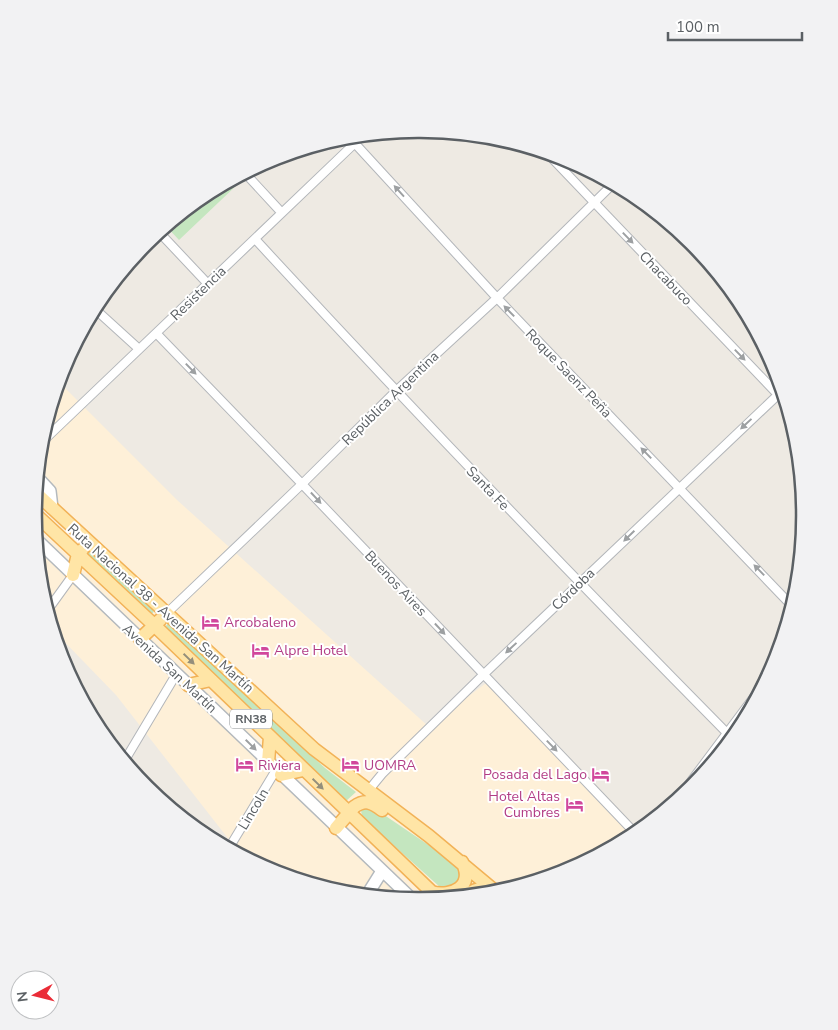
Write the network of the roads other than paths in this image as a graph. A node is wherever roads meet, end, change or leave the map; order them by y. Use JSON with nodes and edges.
{"nodes":[{"id":1,"x":356,"y":144,"type":"edge"},
{"id":2,"x":353,"y":145,"type":"edge"},
{"id":3,"x":559,"y":165,"type":"edge"},
{"id":4,"x":249,"y":179,"type":"edge"},
{"id":5,"x":607,"y":189,"type":"edge"},
{"id":6,"x":594,"y":202,"type":"junction"},
{"id":7,"x":281,"y":212,"type":"junction"},
{"id":8,"x":165,"y":238,"type":"edge"},
{"id":9,"x":255,"y":239,"type":"junction"},
{"id":10,"x":208,"y":284,"type":"junction"},
{"id":11,"x":497,"y":298,"type":"junction"},
{"id":12,"x":101,"y":314,"type":"edge"},
{"id":13,"x":157,"y":334,"type":"junction"},
{"id":14,"x":139,"y":349,"type":"junction"},
{"id":15,"x":773,"y":385,"type":"edge"},
{"id":16,"x":396,"y":391,"type":"junction"},
{"id":17,"x":777,"y":396,"type":"edge"},
{"id":18,"x":52,"y":431,"type":"edge"},
{"id":19,"x":44,"y":484,"type":"edge"},
{"id":20,"x":302,"y":484,"type":"junction"},
{"id":21,"x":680,"y":487,"type":"junction"},
{"id":22,"x":43,"y":499,"type":"edge"},
{"id":23,"x":52,"y":508,"type":"junction"},
{"id":24,"x":42,"y":520,"type":"edge"},
{"id":25,"x":90,"y":542,"type":"junction"},
{"id":26,"x":44,"y":548,"type":"edge"},
{"id":27,"x":78,"y":554,"type":"junction"},
{"id":28,"x":73,"y":575,"type":"junction"},
{"id":29,"x":579,"y":584,"type":"junction"},
{"id":30,"x":786,"y":599,"type":"edge"},
{"id":31,"x":53,"y":603,"type":"edge"},
{"id":32,"x":167,"y":613,"type":"junction"},
{"id":33,"x":154,"y":625,"type":"junction"},
{"id":34,"x":140,"y":639,"type":"junction"},
{"id":35,"x":177,"y":673,"type":"junction"},
{"id":36,"x":483,"y":675,"type":"junction"},
{"id":37,"x":210,"y":680,"type":"junction"},
{"id":38,"x":188,"y":685,"type":"junction"},
{"id":39,"x":730,"y":727,"type":"edge"},
{"id":40,"x":726,"y":732,"type":"junction"},
{"id":41,"x":724,"y":735,"type":"edge"},
{"id":42,"x":270,"y":737,"type":"junction"},
{"id":43,"x":128,"y":753,"type":"edge"},
{"id":44,"x":275,"y":769,"type":"junction"},
{"id":45,"x":303,"y":770,"type":"junction"},
{"id":46,"x":368,"y":791,"type":"junction"},
{"id":47,"x":351,"y":810,"type":"junction"},
{"id":48,"x":629,"y":827,"type":"edge"},
{"id":49,"x":336,"y":828,"type":"junction"},
{"id":50,"x":429,"y":836,"type":"junction"},
{"id":51,"x":233,"y":842,"type":"edge"},
{"id":52,"x":462,"y":862,"type":"junction"},
{"id":53,"x":382,"y":871,"type":"junction"},
{"id":54,"x":487,"y":885,"type":"edge"},
{"id":55,"x":371,"y":888,"type":"edge"},
{"id":56,"x":455,"y":890,"type":"edge"},
{"id":57,"x":404,"y":891,"type":"edge"},
{"id":58,"x":431,"y":892,"type":"edge"}],
"edges":[{"from":11,"to":1,"type":"street","name":"Roque Saenz Peña","one_way":true},
{"from":2,"to":7,"type":"street","name":"Resistencia"},
{"from":3,"to":6,"type":"street","name":"Chacabuco"},
{"from":4,"to":7,"type":"street"},
{"from":5,"to":6,"type":"street","name":"República Argentina"},
{"from":6,"to":11,"type":"street","name":"República Argentina"},
{"from":6,"to":15,"type":"street","name":"Chacabuco","one_way":true},
{"from":7,"to":9,"type":"street","name":"Resistencia"},
{"from":8,"to":10,"type":"street"},
{"from":9,"to":10,"type":"street","name":"Resistencia"},
{"from":9,"to":16,"type":"street","name":"Santa Fe"},
{"from":10,"to":13,"type":"street","name":"Resistencia"},
{"from":11,"to":16,"type":"street","name":"República Argentina"},
{"from":21,"to":11,"type":"street","name":"Roque Saenz Peña","one_way":true},
{"from":12,"to":14,"type":"street"},
{"from":13,"to":14,"type":"street","name":"Resistencia"},
{"from":13,"to":20,"type":"street","name":"Buenos Aires","one_way":true},
{"from":14,"to":18,"type":"street","name":"Resistencia"},
{"from":16,"to":20,"type":"street","name":"República Argentina"},
{"from":16,"to":29,"type":"street","name":"Santa Fe"},
{"from":17,"to":21,"type":"street","name":"Córdoba","one_way":true},
{"from":19,"to":23,"type":"main road"},
{"from":20,"to":32,"type":"street","name":"República Argentina"},
{"from":20,"to":36,"type":"street","name":"Buenos Aires","one_way":true},
{"from":21,"to":29,"type":"street","name":"Córdoba","one_way":true},
{"from":30,"to":21,"type":"street","name":"Roque Saenz Peña","one_way":true},
{"from":22,"to":23,"type":"main road","name":"Ruta Nacional 38 - Avenida San Martín","number":"RN38"},
{"from":23,"to":25,"type":"main road","name":"Ruta Nacional 38 - Avenida San Martín","number":"RN38"},
{"from":24,"to":27,"type":"main road","name":"Ruta Nacional 38 - Avenida San Martín","number":"RN38"},
{"from":25,"to":27,"type":"main road"},
{"from":25,"to":32,"type":"main road","name":"Ruta Nacional 38 - Avenida San Martín","number":"RN38"},
{"from":26,"to":28,"type":"main road","name":"Avenida San Martín"},
{"from":27,"to":28,"type":"main road"},
{"from":27,"to":33,"type":"main road","name":"Ruta Nacional 38 - Avenida San Martín","number":"RN38"},
{"from":28,"to":31,"type":"street"},
{"from":28,"to":34,"type":"main road","name":"Avenida San Martín"},
{"from":29,"to":36,"type":"street","name":"Córdoba","one_way":true},
{"from":29,"to":40,"type":"street","name":"Santa Fe"},
{"from":32,"to":33,"type":"main road"},
{"from":32,"to":46,"type":"main road","name":"Ruta Nacional 38 - Avenida San Martín","number":"RN38"},
{"from":33,"to":34,"type":"main road"},
{"from":33,"to":37,"type":"main road","name":"Ruta Nacional 38 - Avenida San Martín","number":"RN38","one_way":true},
{"from":34,"to":35,"type":"main road","name":"Avenida San Martín"},
{"from":35,"to":38,"type":"main road","name":"Avenida San Martín"},
{"from":35,"to":43,"type":"street"},
{"from":36,"to":46,"type":"street","name":"Córdoba"},
{"from":36,"to":48,"type":"street","name":"Buenos Aires","one_way":true},
{"from":37,"to":38,"type":"main road"},
{"from":37,"to":42,"type":"main road","name":"Ruta Nacional 38 - Avenida San Martín","number":"RN38"},
{"from":38,"to":44,"type":"main road","name":"Avenida San Martín","one_way":true},
{"from":39,"to":40,"type":"street"},
{"from":40,"to":41,"type":"street"},
{"from":42,"to":44,"type":"main road"},
{"from":42,"to":45,"type":"main road","name":"Ruta Nacional 38 - Avenida San Martín","number":"RN38"},
{"from":44,"to":45,"type":"main road"},
{"from":44,"to":49,"type":"main road","name":"Avenida San Martín"},
{"from":44,"to":51,"type":"street","name":"Lincoln"},
{"from":45,"to":47,"type":"main road","name":"Ruta Nacional 38 - Avenida San Martín","number":"RN38","one_way":true},
{"from":46,"to":47,"type":"main road"},
{"from":46,"to":50,"type":"main road","name":"Ruta Nacional 38 - Avenida San Martín","number":"RN38"},
{"from":47,"to":49,"type":"main road"},
{"from":47,"to":50,"type":"main road"},
{"from":47,"to":58,"type":"main road","name":"Ruta Nacional 38 - Avenida San Martín","number":"RN38"},
{"from":49,"to":53,"type":"main road","name":"Avenida San Martín"},
{"from":50,"to":52,"type":"main road","name":"Ruta Nacional 38 - Avenida San Martín","number":"RN38"},
{"from":52,"to":54,"type":"main road","name":"Ruta Nacional 38 - Avenida San Martín","number":"RN38"},
{"from":52,"to":56,"type":"main road"},
{"from":53,"to":55,"type":"main road"},
{"from":53,"to":57,"type":"main road","name":"Avenida San Martín"}]}
